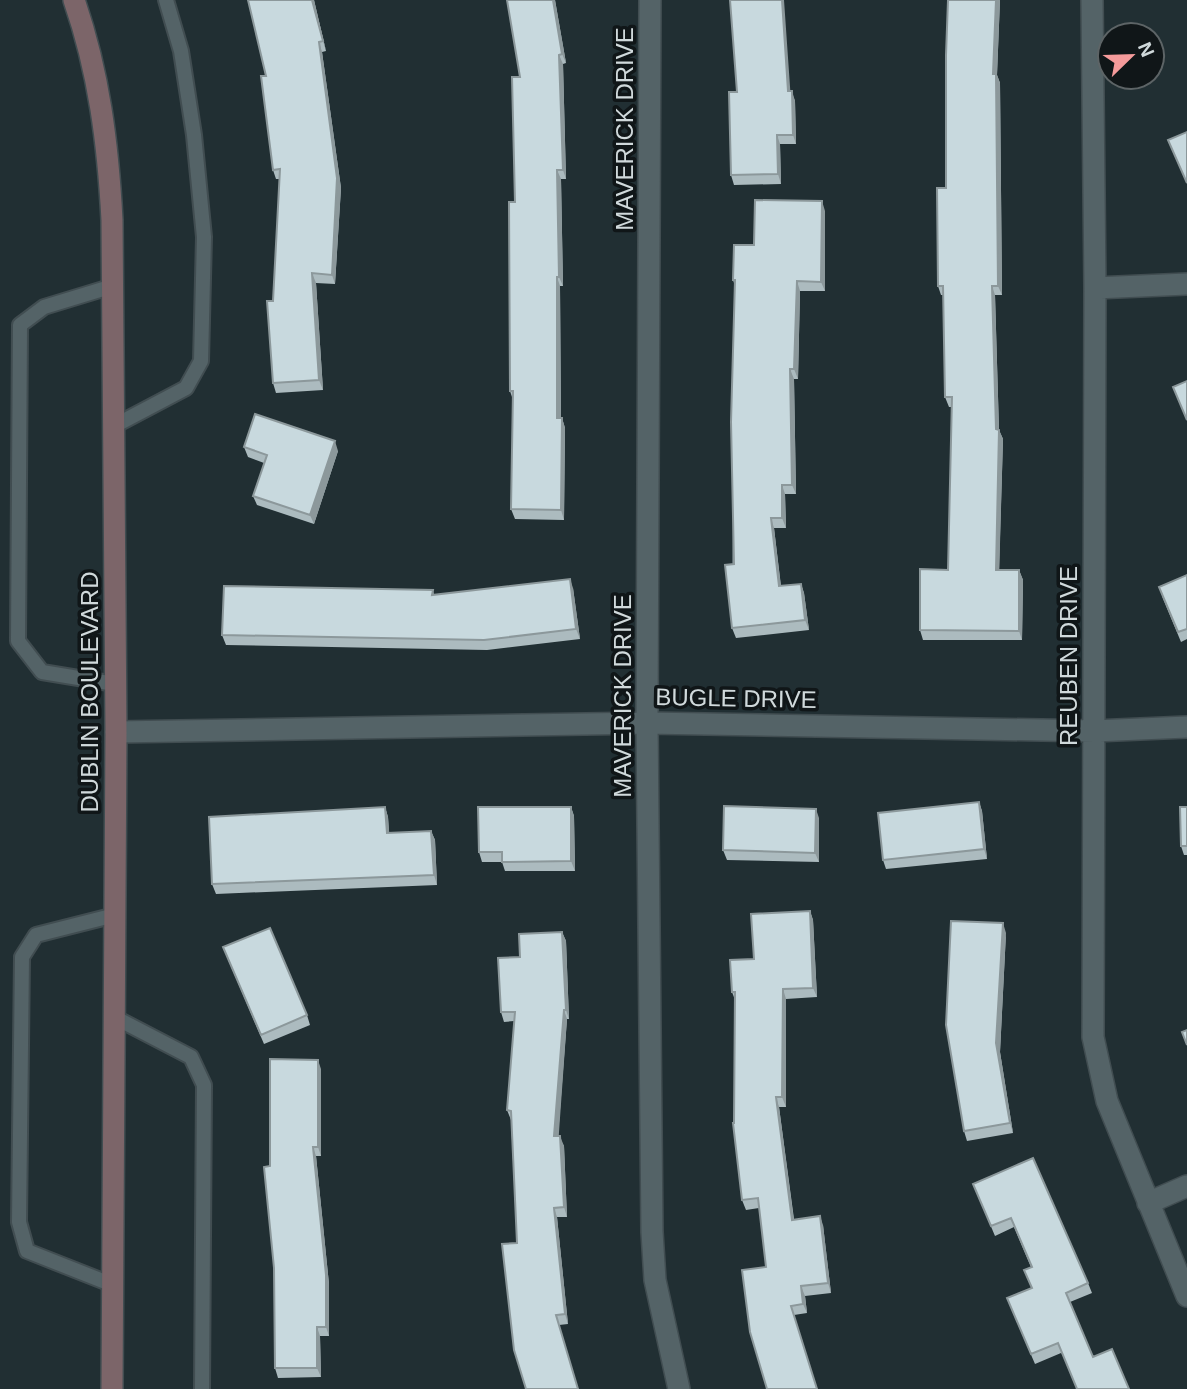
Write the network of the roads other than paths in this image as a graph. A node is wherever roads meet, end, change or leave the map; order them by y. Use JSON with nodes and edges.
{"nodes":[{"id":1,"x":75,"y":0,"type":"edge"},
{"id":2,"x":166,"y":0,"type":"edge"},
{"id":3,"x":650,"y":0,"type":"edge"},
{"id":4,"x":1092,"y":0,"type":"edge"},
{"id":5,"x":1187,"y":284,"type":"edge"},
{"id":6,"x":113,"y":286,"type":"junction"},
{"id":7,"x":1095,"y":288,"type":"junction"},
{"id":8,"x":114,"y":426,"type":"junction"},
{"id":9,"x":116,"y":684,"type":"junction"},
{"id":10,"x":647,"y":723,"type":"junction"},
{"id":11,"x":1187,"y":727,"type":"edge"},
{"id":12,"x":116,"y":732,"type":"junction"},
{"id":13,"x":1094,"y":732,"type":"junction"},
{"id":14,"x":115,"y":915,"type":"junction"},
{"id":15,"x":114,"y":1017,"type":"junction"},
{"id":16,"x":1187,"y":1186,"type":"edge"},
{"id":17,"x":1148,"y":1203,"type":"junction"},
{"id":18,"x":113,"y":1285,"type":"junction"},
{"id":19,"x":1187,"y":1296,"type":"edge"},
{"id":20,"x":112,"y":1389,"type":"edge"},
{"id":21,"x":202,"y":1389,"type":"edge"},
{"id":22,"x":679,"y":1389,"type":"edge"}],
"edges":[{"from":1,"to":6,"type":"main road","name":"DUBLIN BOULEVARD"},
{"from":2,"to":8,"type":"lane"},
{"from":3,"to":10,"type":"street","name":"MAVERICK DRIVE"},
{"from":4,"to":7,"type":"street","name":"REUBEN DRIVE"},
{"from":5,"to":7,"type":"street"},
{"from":6,"to":8,"type":"main road","name":"DUBLIN BOULEVARD"},
{"from":6,"to":9,"type":"lane"},
{"from":7,"to":13,"type":"street","name":"REUBEN DRIVE"},
{"from":8,"to":9,"type":"main road","name":"DUBLIN BOULEVARD"},
{"from":9,"to":12,"type":"main road","name":"DUBLIN BOULEVARD"},
{"from":10,"to":12,"type":"street","name":"BUGLE DRIVE"},
{"from":10,"to":13,"type":"street","name":"BUGLE DRIVE"},
{"from":10,"to":22,"type":"street","name":"MAVERICK DRIVE"},
{"from":11,"to":13,"type":"street","name":"BUGLE DRIVE"},
{"from":12,"to":14,"type":"main road","name":"DUBLIN BOULEVARD"},
{"from":13,"to":17,"type":"street","name":"REUBEN DRIVE"},
{"from":14,"to":15,"type":"main road","name":"DUBLIN BOULEVARD"},
{"from":14,"to":18,"type":"lane"},
{"from":15,"to":18,"type":"main road","name":"DUBLIN BOULEVARD"},
{"from":15,"to":21,"type":"lane"},
{"from":16,"to":17,"type":"street"},
{"from":17,"to":19,"type":"street","name":"REUBEN DRIVE"},
{"from":18,"to":20,"type":"main road","name":"DUBLIN BOULEVARD"}]}
